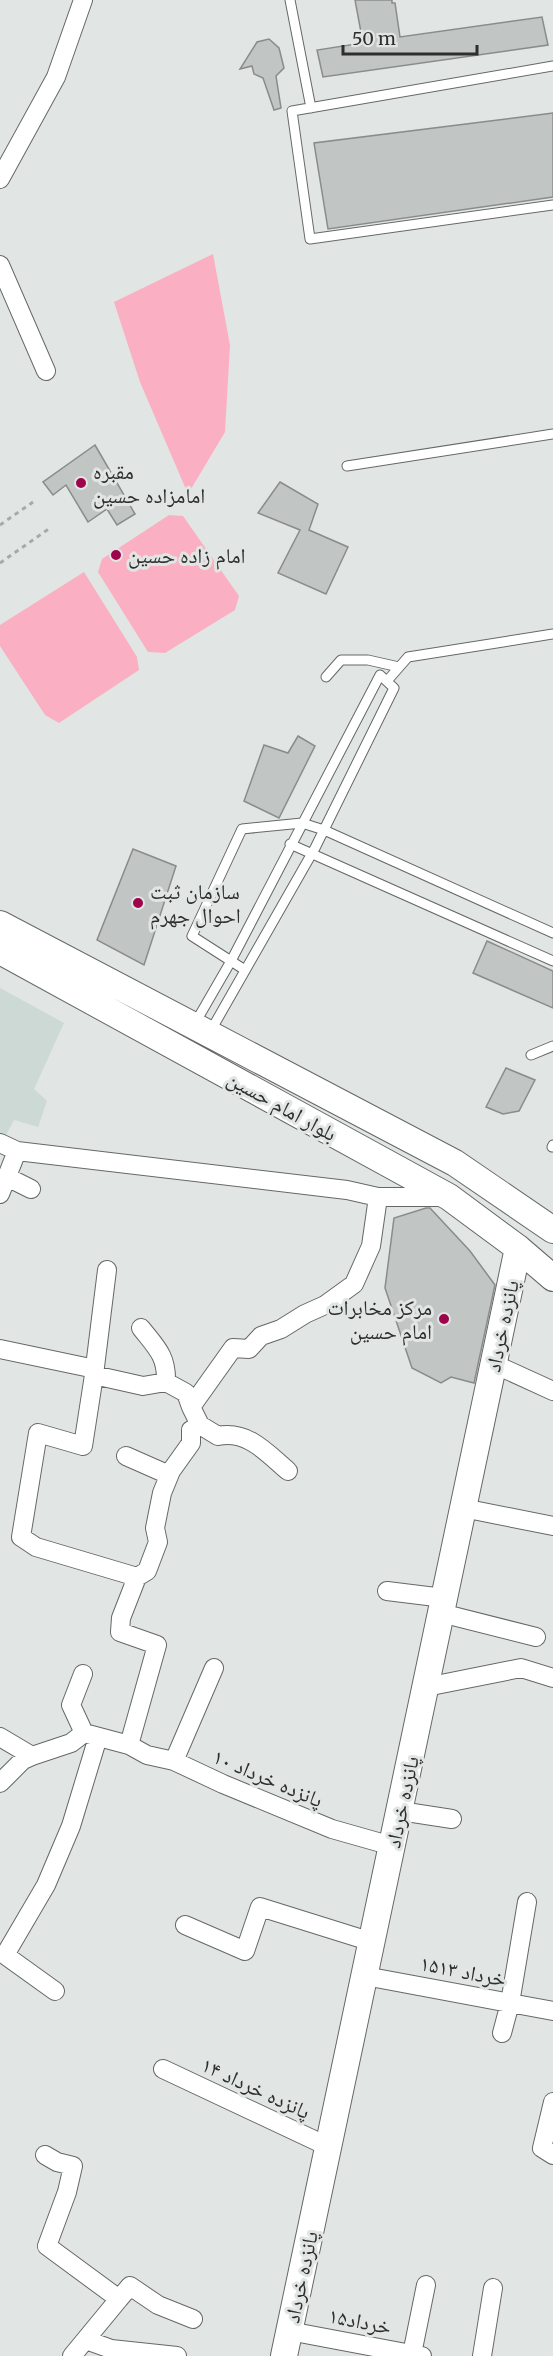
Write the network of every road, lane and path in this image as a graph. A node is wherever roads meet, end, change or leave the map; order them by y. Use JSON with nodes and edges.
{"nodes":[{"id":1,"x":83,"y":0,"type":"edge"},
{"id":2,"x":290,"y":0,"type":"edge"},
{"id":3,"x":553,"y":66,"type":"edge"},
{"id":4,"x":311,"y":108,"type":"junction"},
{"id":5,"x":0,"y":179,"type":"edge"},
{"id":6,"x":553,"y":205,"type":"edge"},
{"id":7,"x":0,"y":265,"type":"edge"},
{"id":8,"x":46,"y":371,"type":"dead end"},
{"id":9,"x":553,"y":434,"type":"edge"},
{"id":10,"x":347,"y":466,"type":"dead end"},
{"id":11,"x":33,"y":502,"type":"dead end"},
{"id":12,"x":0,"y":525,"type":"edge"},
{"id":13,"x":50,"y":528,"type":"dead end"},
{"id":14,"x":0,"y":563,"type":"edge"},
{"id":15,"x":553,"y":634,"type":"edge"},
{"id":16,"x":399,"y":667,"type":"junction"},
{"id":17,"x":326,"y":677,"type":"dead end"},
{"id":18,"x":387,"y":681,"type":"junction"},
{"id":19,"x":302,"y":823,"type":"junction"},
{"id":20,"x":324,"y":830,"type":"junction"},
{"id":21,"x":290,"y":844,"type":"junction"},
{"id":22,"x":311,"y":854,"type":"junction"},
{"id":23,"x":3,"y":929,"type":"edge"},
{"id":24,"x":553,"y":933,"type":"edge"},
{"id":25,"x":231,"y":961,"type":"junction"},
{"id":26,"x":553,"y":961,"type":"edge"},
{"id":27,"x":245,"y":970,"type":"junction"},
{"id":28,"x":202,"y":1030,"type":"junction"},
{"id":29,"x":553,"y":1046,"type":"edge"},
{"id":30,"x":531,"y":1055,"type":"dead end"},
{"id":31,"x":0,"y":1143,"type":"edge"},
{"id":32,"x":17,"y":1151,"type":"junction"},
{"id":33,"x":3,"y":1186,"type":"edge"},
{"id":34,"x":31,"y":1189,"type":"dead end"},
{"id":35,"x":378,"y":1197,"type":"junction"},
{"id":36,"x":449,"y":1197,"type":"junction"},
{"id":37,"x":553,"y":1230,"type":"edge"},
{"id":38,"x":518,"y":1248,"type":"junction"},
{"id":39,"x":107,"y":1270,"type":"dead end"},
{"id":40,"x":553,"y":1278,"type":"edge"},
{"id":41,"x":141,"y":1328,"type":"dead end"},
{"id":42,"x":0,"y":1349,"type":"edge"},
{"id":43,"x":494,"y":1364,"type":"junction"},
{"id":44,"x":94,"y":1372,"type":"junction"},
{"id":45,"x":166,"y":1382,"type":"junction"},
{"id":46,"x":553,"y":1391,"type":"edge"},
{"id":47,"x":191,"y":1407,"type":"junction"},
{"id":48,"x":200,"y":1425,"type":"junction"},
{"id":49,"x":126,"y":1456,"type":"dead end"},
{"id":50,"x":288,"y":1471,"type":"dead end"},
{"id":51,"x":170,"y":1475,"type":"junction"},
{"id":52,"x":463,"y":1508,"type":"junction"},
{"id":53,"x":553,"y":1526,"type":"edge"},
{"id":54,"x":137,"y":1577,"type":"junction"},
{"id":55,"x":387,"y":1591,"type":"dead end"},
{"id":56,"x":443,"y":1606,"type":"junction"},
{"id":57,"x":536,"y":1637,"type":"dead end"},
{"id":58,"x":214,"y":1668,"type":"dead end"},
{"id":59,"x":83,"y":1674,"type":"dead end"},
{"id":60,"x":553,"y":1678,"type":"edge"},
{"id":61,"x":426,"y":1687,"type":"junction"},
{"id":62,"x":91,"y":1735,"type":"junction"},
{"id":63,"x":0,"y":1737,"type":"edge"},
{"id":64,"x":129,"y":1745,"type":"junction"},
{"id":65,"x":32,"y":1756,"type":"junction"},
{"id":66,"x":174,"y":1761,"type":"junction"},
{"id":67,"x":0,"y":1782,"type":"edge"},
{"id":68,"x":400,"y":1811,"type":"junction"},
{"id":69,"x":452,"y":1819,"type":"dead end"},
{"id":70,"x":392,"y":1846,"type":"junction"},
{"id":71,"x":527,"y":1902,"type":"dead end"},
{"id":72,"x":185,"y":1925,"type":"dead end"},
{"id":73,"x":372,"y":1942,"type":"junction"},
{"id":74,"x":365,"y":1976,"type":"junction"},
{"id":75,"x":56,"y":1991,"type":"dead end"},
{"id":76,"x":510,"y":2003,"type":"junction"},
{"id":77,"x":553,"y":2011,"type":"edge"},
{"id":78,"x":502,"y":2033,"type":"dead end"},
{"id":79,"x":163,"y":2070,"type":"dead end"},
{"id":80,"x":552,"y":2111,"type":"edge"},
{"id":81,"x":329,"y":2147,"type":"junction"},
{"id":82,"x":45,"y":2155,"type":"dead end"},
{"id":83,"x":553,"y":2155,"type":"edge"},
{"id":84,"x":426,"y":2285,"type":"dead end"},
{"id":85,"x":493,"y":2288,"type":"dead end"},
{"id":86,"x":119,"y":2299,"type":"junction"},
{"id":87,"x":193,"y":2319,"type":"dead end"},
{"id":88,"x":289,"y":2331,"type":"junction"},
{"id":89,"x":86,"y":2340,"type":"junction"},
{"id":90,"x":417,"y":2355,"type":"edge"},
{"id":91,"x":72,"y":2356,"type":"edge"},
{"id":92,"x":177,"y":2356,"type":"edge"},
{"id":93,"x":284,"y":2356,"type":"edge"},
{"id":94,"x":482,"y":2356,"type":"edge"}],
"edges":[{"from":1,"to":5,"type":"street"},
{"from":2,"to":4,"type":"lane"},
{"from":3,"to":4,"type":"lane"},
{"from":4,"to":6,"type":"lane"},
{"from":7,"to":8,"type":"street"},
{"from":9,"to":10,"type":"lane"},
{"from":11,"to":12,"type":"path"},
{"from":13,"to":14,"type":"path"},
{"from":15,"to":16,"type":"lane"},
{"from":16,"to":17,"type":"lane"},
{"from":16,"to":18,"type":"lane"},
{"from":18,"to":19,"type":"lane"},
{"from":18,"to":20,"type":"lane"},
{"from":19,"to":20,"type":"lane"},
{"from":19,"to":21,"type":"lane"},
{"from":19,"to":25,"type":"lane"},
{"from":20,"to":22,"type":"lane"},
{"from":20,"to":24,"type":"lane"},
{"from":21,"to":22,"type":"lane"},
{"from":21,"to":25,"type":"lane"},
{"from":22,"to":26,"type":"lane"},
{"from":22,"to":27,"type":"lane"},
{"from":23,"to":28,"type":"main road","name":"بلوار امام حسین"},
{"from":23,"to":36,"type":"main road","name":"بلوار امام حسین"},
{"from":25,"to":27,"type":"lane"},
{"from":25,"to":28,"type":"lane"},
{"from":27,"to":28,"type":"lane"},
{"from":28,"to":37,"type":"main road","name":"بلوار امام حسین"},
{"from":29,"to":30,"type":"lane"},
{"from":31,"to":32,"type":"street"},
{"from":32,"to":33,"type":"street"},
{"from":32,"to":35,"type":"street"},
{"from":33,"to":34,"type":"street"},
{"from":35,"to":36,"type":"street"},
{"from":35,"to":47,"type":"street"},
{"from":36,"to":38,"type":"main road","name":"بلوار امام حسین"},
{"from":38,"to":40,"type":"main road","name":"بلوار امام حسین"},
{"from":38,"to":43,"type":"main road","name":"پانزده خرداد"},
{"from":39,"to":44,"type":"street"},
{"from":41,"to":45,"type":"street"},
{"from":42,"to":44,"type":"street"},
{"from":43,"to":46,"type":"street"},
{"from":43,"to":52,"type":"main road","name":"پانزده خرداد"},
{"from":44,"to":45,"type":"street"},
{"from":44,"to":54,"type":"street"},
{"from":45,"to":47,"type":"street"},
{"from":47,"to":48,"type":"street"},
{"from":48,"to":50,"type":"street"},
{"from":48,"to":51,"type":"street"},
{"from":49,"to":51,"type":"street"},
{"from":51,"to":54,"type":"street"},
{"from":52,"to":53,"type":"street"},
{"from":52,"to":56,"type":"main road","name":"پانزده خرداد"},
{"from":54,"to":64,"type":"street"},
{"from":55,"to":56,"type":"street"},
{"from":56,"to":57,"type":"street"},
{"from":56,"to":61,"type":"main road","name":"پانزده خرداد"},
{"from":58,"to":66,"type":"street"},
{"from":59,"to":62,"type":"street"},
{"from":60,"to":61,"type":"street"},
{"from":61,"to":68,"type":"main road","name":"پانزده خرداد"},
{"from":62,"to":64,"type":"street","name":"پانزده خرداد ۱۰"},
{"from":62,"to":65,"type":"street"},
{"from":62,"to":75,"type":"street"},
{"from":63,"to":65,"type":"street"},
{"from":64,"to":66,"type":"street","name":"پانزده خرداد ۱۰"},
{"from":65,"to":67,"type":"street"},
{"from":66,"to":70,"type":"street","name":"پانزده خرداد ۱۰"},
{"from":68,"to":69,"type":"street"},
{"from":68,"to":70,"type":"main road","name":"پانزده خرداد"},
{"from":70,"to":73,"type":"main road","name":"پانزده خرداد"},
{"from":71,"to":76,"type":"street"},
{"from":72,"to":73,"type":"street"},
{"from":73,"to":74,"type":"main road","name":"پانزده خرداد"},
{"from":74,"to":76,"type":"street","name":"۱۵خرداد ۱۳"},
{"from":74,"to":81,"type":"main road","name":"پانزده خرداد"},
{"from":76,"to":77,"type":"street","name":"۱۵خرداد ۱۳"},
{"from":76,"to":78,"type":"street"},
{"from":79,"to":81,"type":"street","name":"پانزده خرداد ۱۴"},
{"from":80,"to":83,"type":"street"},
{"from":81,"to":88,"type":"main road","name":"پانزده خرداد"},
{"from":82,"to":86,"type":"street"},
{"from":84,"to":90,"type":"street"},
{"from":85,"to":94,"type":"street"},
{"from":86,"to":87,"type":"street"},
{"from":86,"to":89,"type":"street"},
{"from":88,"to":90,"type":"street","name":"۱۵خرداد"},
{"from":88,"to":93,"type":"main road","name":"پانزده خرداد"},
{"from":89,"to":91,"type":"street"},
{"from":89,"to":92,"type":"street"}]}
